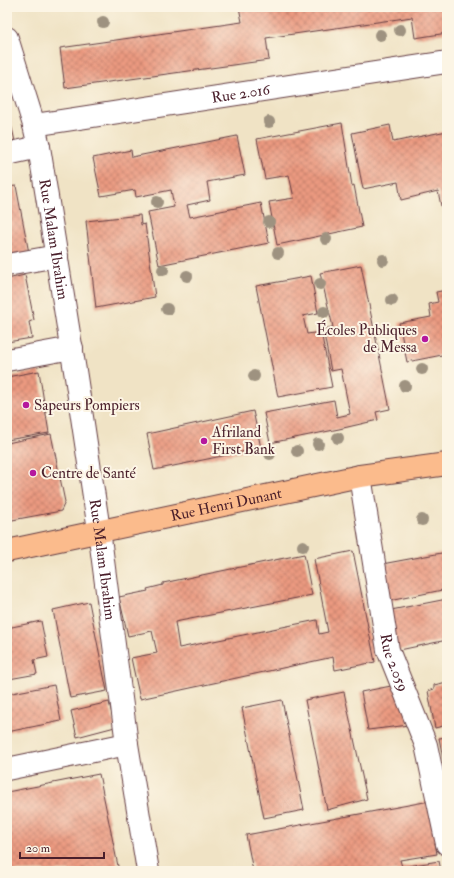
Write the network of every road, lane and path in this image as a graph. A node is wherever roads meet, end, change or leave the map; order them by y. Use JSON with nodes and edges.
{"nodes":[{"id":1,"x":7,"y":38,"type":"edge"},
{"id":2,"x":447,"y":62,"type":"edge"},
{"id":3,"x":34,"y":125,"type":"junction"},
{"id":4,"x":39,"y":147,"type":"junction"},
{"id":5,"x":7,"y":154,"type":"edge"},
{"id":6,"x":57,"y":256,"type":"junction"},
{"id":7,"x":7,"y":265,"type":"edge"},
{"id":8,"x":72,"y":348,"type":"junction"},
{"id":9,"x":7,"y":360,"type":"edge"},
{"id":10,"x":447,"y":464,"type":"edge"},
{"id":11,"x":360,"y":476,"type":"junction"},
{"id":12,"x":99,"y":530,"type":"junction"},
{"id":13,"x":7,"y":551,"type":"edge"},
{"id":14,"x":127,"y":744,"type":"junction"},
{"id":15,"x":7,"y":769,"type":"edge"},
{"id":16,"x":447,"y":844,"type":"edge"},
{"id":17,"x":148,"y":871,"type":"edge"}],
"edges":[{"from":1,"to":3,"type":"street","name":"Rue Malam Ibrahim"},
{"from":2,"to":3,"type":"street","name":"Rue 2.016"},
{"from":3,"to":4,"type":"street","name":"Rue Malam Ibrahim"},
{"from":4,"to":5,"type":"street"},
{"from":4,"to":6,"type":"street","name":"Rue Malam Ibrahim"},
{"from":6,"to":7,"type":"street"},
{"from":6,"to":8,"type":"street","name":"Rue Malam Ibrahim"},
{"from":8,"to":9,"type":"street"},
{"from":8,"to":12,"type":"street","name":"Rue Malam Ibrahim"},
{"from":10,"to":11,"type":"main road","name":"Rue Henri Dunant"},
{"from":11,"to":12,"type":"main road","name":"Rue Henri Dunant"},
{"from":11,"to":16,"type":"street","name":"Rue 2.059"},
{"from":12,"to":13,"type":"main road","name":"Rue Henri Dunant"},
{"from":12,"to":14,"type":"street","name":"Rue Malam Ibrahim"},
{"from":14,"to":15,"type":"street"},
{"from":14,"to":17,"type":"street","name":"Rue Malam Ibrahim"}]}
